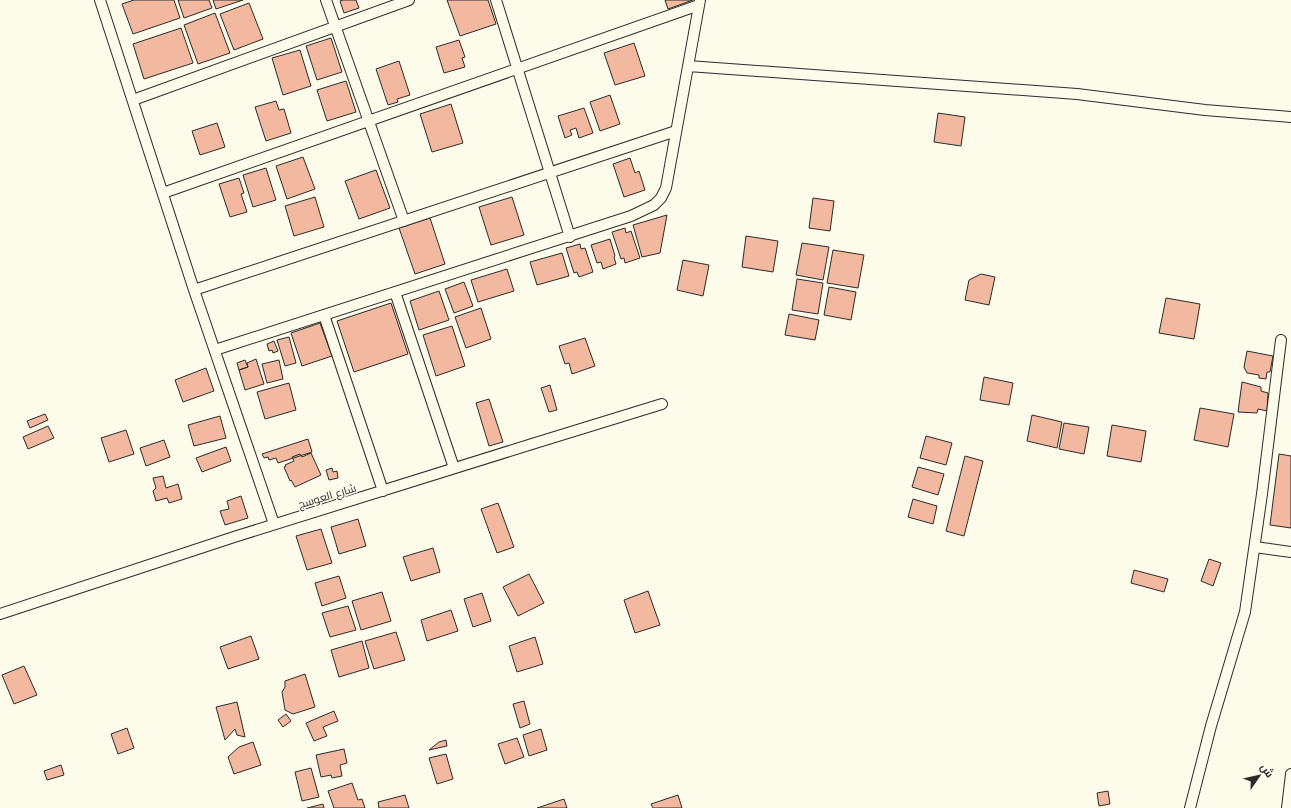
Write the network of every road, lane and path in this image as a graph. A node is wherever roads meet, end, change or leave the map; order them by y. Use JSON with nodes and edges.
{"nodes":[{"id":1,"x":326,"y":0,"type":"edge"},
{"id":2,"x":409,"y":0,"type":"edge"},
{"id":3,"x":496,"y":0,"type":"edge"},
{"id":4,"x":102,"y":1,"type":"edge"},
{"id":5,"x":699,"y":3,"type":"edge"},
{"id":6,"x":335,"y":26,"type":"junction"},
{"id":7,"x":688,"y":66,"type":"junction"},
{"id":8,"x":518,"y":69,"type":"junction"},
{"id":9,"x":133,"y":100,"type":"junction"},
{"id":10,"x":1291,"y":117,"type":"edge"},
{"id":11,"x":369,"y":121,"type":"junction"},
{"id":12,"x":676,"y":131,"type":"junction"},
{"id":13,"x":550,"y":172,"type":"junction"},
{"id":14,"x":163,"y":193,"type":"junction"},
{"id":15,"x":404,"y":220,"type":"junction"},
{"id":16,"x":570,"y":237,"type":"junction"},
{"id":17,"x":194,"y":290,"type":"junction"},
{"id":18,"x":395,"y":292,"type":"junction"},
{"id":19,"x":324,"y":315,"type":"junction"},
{"id":20,"x":1281,"y":340,"type":"dead end"},
{"id":21,"x":215,"y":350,"type":"junction"},
{"id":22,"x":662,"y":404,"type":"dead end"},
{"id":23,"x":454,"y":468,"type":"junction"},
{"id":24,"x":383,"y":491,"type":"junction"},
{"id":25,"x":274,"y":524,"type":"junction"},
{"id":26,"x":1255,"y":547,"type":"junction"},
{"id":27,"x":1291,"y":552,"type":"edge"},
{"id":28,"x":0,"y":614,"type":"edge"},
{"id":29,"x":1291,"y":774,"type":"edge"},
{"id":30,"x":1190,"y":808,"type":"edge"},
{"id":31,"x":1287,"y":808,"type":"edge"}],
"edges":[{"from":1,"to":6,"type":"street"},
{"from":2,"to":6,"type":"street"},
{"from":3,"to":8,"type":"street"},
{"from":4,"to":9,"type":"street"},
{"from":5,"to":7,"type":"street"},
{"from":5,"to":8,"type":"street"},
{"from":6,"to":9,"type":"street"},
{"from":6,"to":11,"type":"street"},
{"from":7,"to":10,"type":"street"},
{"from":7,"to":12,"type":"street"},
{"from":8,"to":11,"type":"street"},
{"from":8,"to":13,"type":"street"},
{"from":9,"to":14,"type":"street"},
{"from":11,"to":14,"type":"street"},
{"from":11,"to":15,"type":"street"},
{"from":12,"to":13,"type":"street"},
{"from":12,"to":16,"type":"street"},
{"from":13,"to":15,"type":"street"},
{"from":13,"to":16,"type":"street"},
{"from":14,"to":17,"type":"street"},
{"from":15,"to":17,"type":"street"},
{"from":16,"to":18,"type":"street"},
{"from":17,"to":21,"type":"street"},
{"from":18,"to":19,"type":"street"},
{"from":18,"to":23,"type":"street"},
{"from":19,"to":21,"type":"street"},
{"from":19,"to":24,"type":"street"},
{"from":20,"to":26,"type":"street"},
{"from":21,"to":25,"type":"street"},
{"from":22,"to":23,"type":"street","name":"شارع العوسج"},
{"from":23,"to":24,"type":"street","name":"شارع العوسج"},
{"from":24,"to":25,"type":"street","name":"شارع العوسج"},
{"from":25,"to":28,"type":"street","name":"شارع العوسج"},
{"from":26,"to":27,"type":"street"},
{"from":26,"to":30,"type":"street"},
{"from":29,"to":31,"type":"street"}]}
